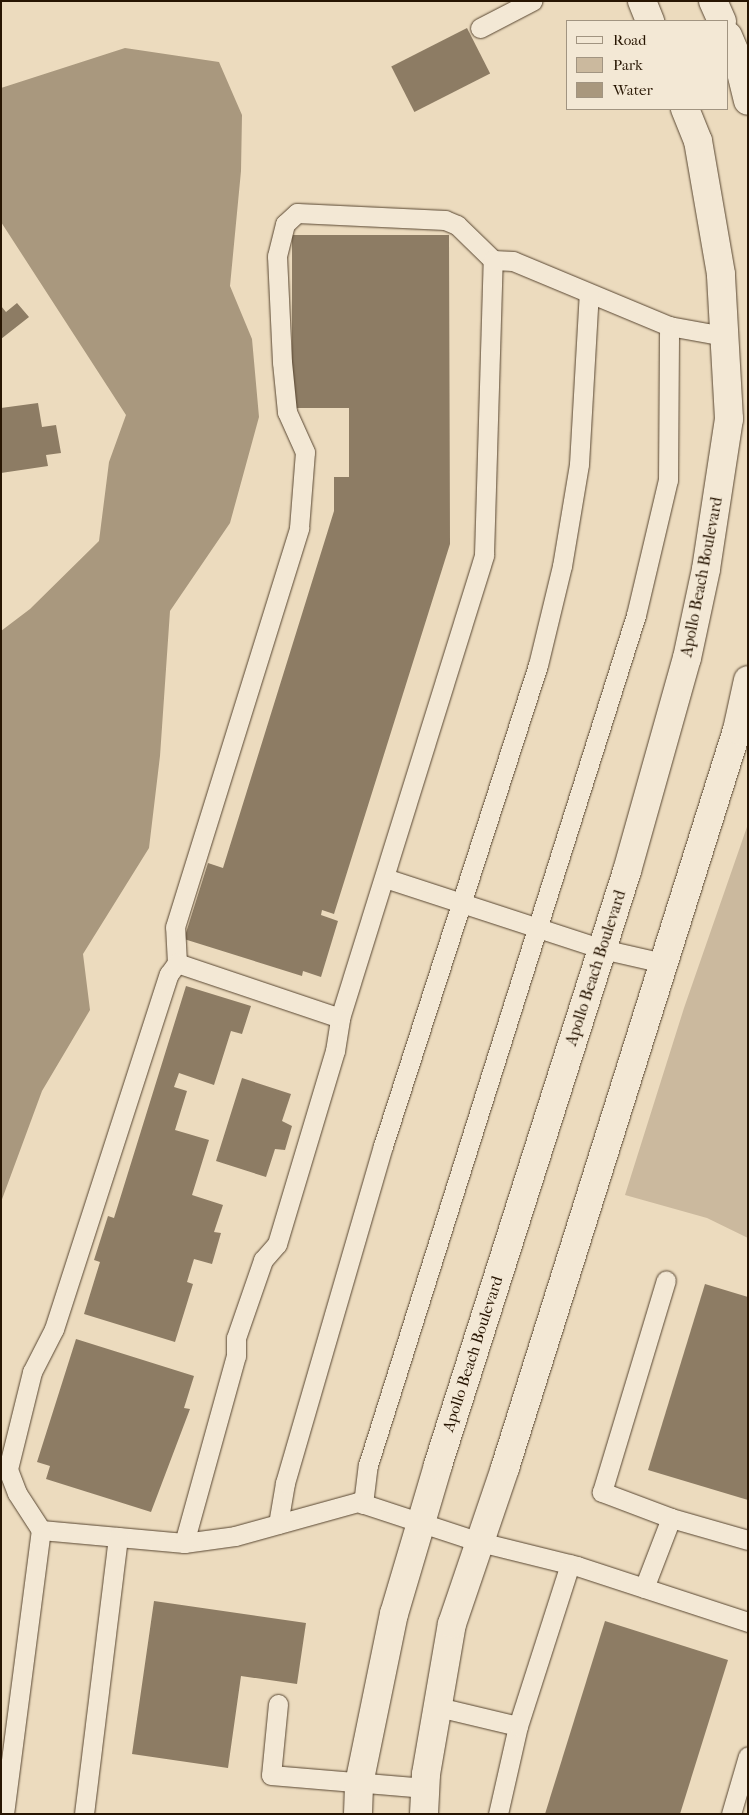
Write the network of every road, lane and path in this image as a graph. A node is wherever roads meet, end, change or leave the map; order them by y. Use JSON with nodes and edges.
{"nodes":[{"id":1,"x":532,"y":1,"type":"edge"},
{"id":2,"x":642,"y":1,"type":"edge"},
{"id":3,"x":713,"y":1,"type":"edge"},
{"id":4,"x":650,"y":20,"type":"edge"},
{"id":5,"x":722,"y":20,"type":"edge"},
{"id":6,"x":480,"y":28,"type":"dead end"},
{"id":7,"x":729,"y":38,"type":"edge"},
{"id":8,"x":748,"y":101,"type":"edge"},
{"id":9,"x":685,"y":110,"type":"edge"},
{"id":10,"x":493,"y":260,"type":"junction"},
{"id":11,"x":589,"y":293,"type":"junction"},
{"id":12,"x":669,"y":326,"type":"junction"},
{"id":13,"x":724,"y":336,"type":"junction"},
{"id":14,"x":748,"y":680,"type":"edge"},
{"id":15,"x":385,"y":878,"type":"junction"},
{"id":16,"x":461,"y":903,"type":"junction"},
{"id":17,"x":538,"y":928,"type":"junction"},
{"id":18,"x":602,"y":949,"type":"junction"},
{"id":19,"x":177,"y":962,"type":"junction"},
{"id":20,"x":663,"y":963,"type":"junction"},
{"id":21,"x":340,"y":1018,"type":"junction"},
{"id":22,"x":666,"y":1280,"type":"dead end"},
{"id":23,"x":363,"y":1504,"type":"junction"},
{"id":24,"x":671,"y":1518,"type":"junction"},
{"id":25,"x":421,"y":1523,"type":"junction"},
{"id":26,"x":278,"y":1524,"type":"junction"},
{"id":27,"x":41,"y":1530,"type":"junction"},
{"id":28,"x":118,"y":1537,"type":"junction"},
{"id":29,"x":748,"y":1540,"type":"edge"},
{"id":30,"x":480,"y":1542,"type":"junction"},
{"id":31,"x":184,"y":1543,"type":"junction"},
{"id":32,"x":570,"y":1564,"type":"junction"},
{"id":33,"x":644,"y":1588,"type":"junction"},
{"id":34,"x":748,"y":1622,"type":"edge"},
{"id":35,"x":278,"y":1704,"type":"dead end"},
{"id":36,"x":438,"y":1707,"type":"junction"},
{"id":37,"x":518,"y":1726,"type":"junction"},
{"id":38,"x":748,"y":1756,"type":"edge"},
{"id":39,"x":359,"y":1784,"type":"junction"},
{"id":40,"x":424,"y":1801,"type":"edge"},
{"id":41,"x":4,"y":1814,"type":"edge"},
{"id":42,"x":84,"y":1814,"type":"edge"},
{"id":43,"x":358,"y":1814,"type":"edge"},
{"id":44,"x":498,"y":1814,"type":"edge"},
{"id":45,"x":731,"y":1814,"type":"edge"}],
"edges":[{"from":1,"to":6,"type":"lane"},
{"from":2,"to":4,"type":"main road"},
{"from":3,"to":5,"type":"main road"},
{"from":7,"to":8,"type":"main road"},
{"from":9,"to":13,"type":"main road","name":"Apollo Beach Boulevard"},
{"from":10,"to":11,"type":"lane"},
{"from":10,"to":15,"type":"lane"},
{"from":10,"to":19,"type":"lane"},
{"from":11,"to":12,"type":"lane"},
{"from":11,"to":16,"type":"lane"},
{"from":12,"to":13,"type":"lane"},
{"from":12,"to":17,"type":"lane"},
{"from":13,"to":18,"type":"main road","name":"Apollo Beach Boulevard"},
{"from":14,"to":20,"type":"main road"},
{"from":15,"to":16,"type":"lane"},
{"from":15,"to":21,"type":"lane"},
{"from":16,"to":17,"type":"lane"},
{"from":16,"to":26,"type":"lane"},
{"from":17,"to":18,"type":"lane"},
{"from":17,"to":23,"type":"lane"},
{"from":18,"to":20,"type":"lane"},
{"from":18,"to":25,"type":"main road","name":"Apollo Beach Boulevard"},
{"from":19,"to":21,"type":"lane"},
{"from":19,"to":27,"type":"lane"},
{"from":20,"to":30,"type":"main road"},
{"from":21,"to":31,"type":"lane"},
{"from":22,"to":24,"type":"lane"},
{"from":23,"to":25,"type":"lane"},
{"from":23,"to":26,"type":"lane"},
{"from":24,"to":29,"type":"lane"},
{"from":24,"to":33,"type":"lane"},
{"from":25,"to":30,"type":"lane"},
{"from":25,"to":39,"type":"main road","name":"Apollo Beach Boulevard"},
{"from":26,"to":31,"type":"lane"},
{"from":27,"to":28,"type":"lane"},
{"from":27,"to":41,"type":"lane"},
{"from":28,"to":31,"type":"lane"},
{"from":28,"to":42,"type":"lane"},
{"from":30,"to":32,"type":"lane"},
{"from":30,"to":36,"type":"main road"},
{"from":32,"to":33,"type":"lane"},
{"from":32,"to":37,"type":"lane"},
{"from":33,"to":34,"type":"lane"},
{"from":35,"to":39,"type":"lane"},
{"from":36,"to":37,"type":"lane"},
{"from":36,"to":40,"type":"main road"},
{"from":37,"to":44,"type":"lane"},
{"from":38,"to":45,"type":"lane"},
{"from":39,"to":40,"type":"lane"},
{"from":39,"to":43,"type":"main road","name":"Apollo Beach Boulevard"}]}
